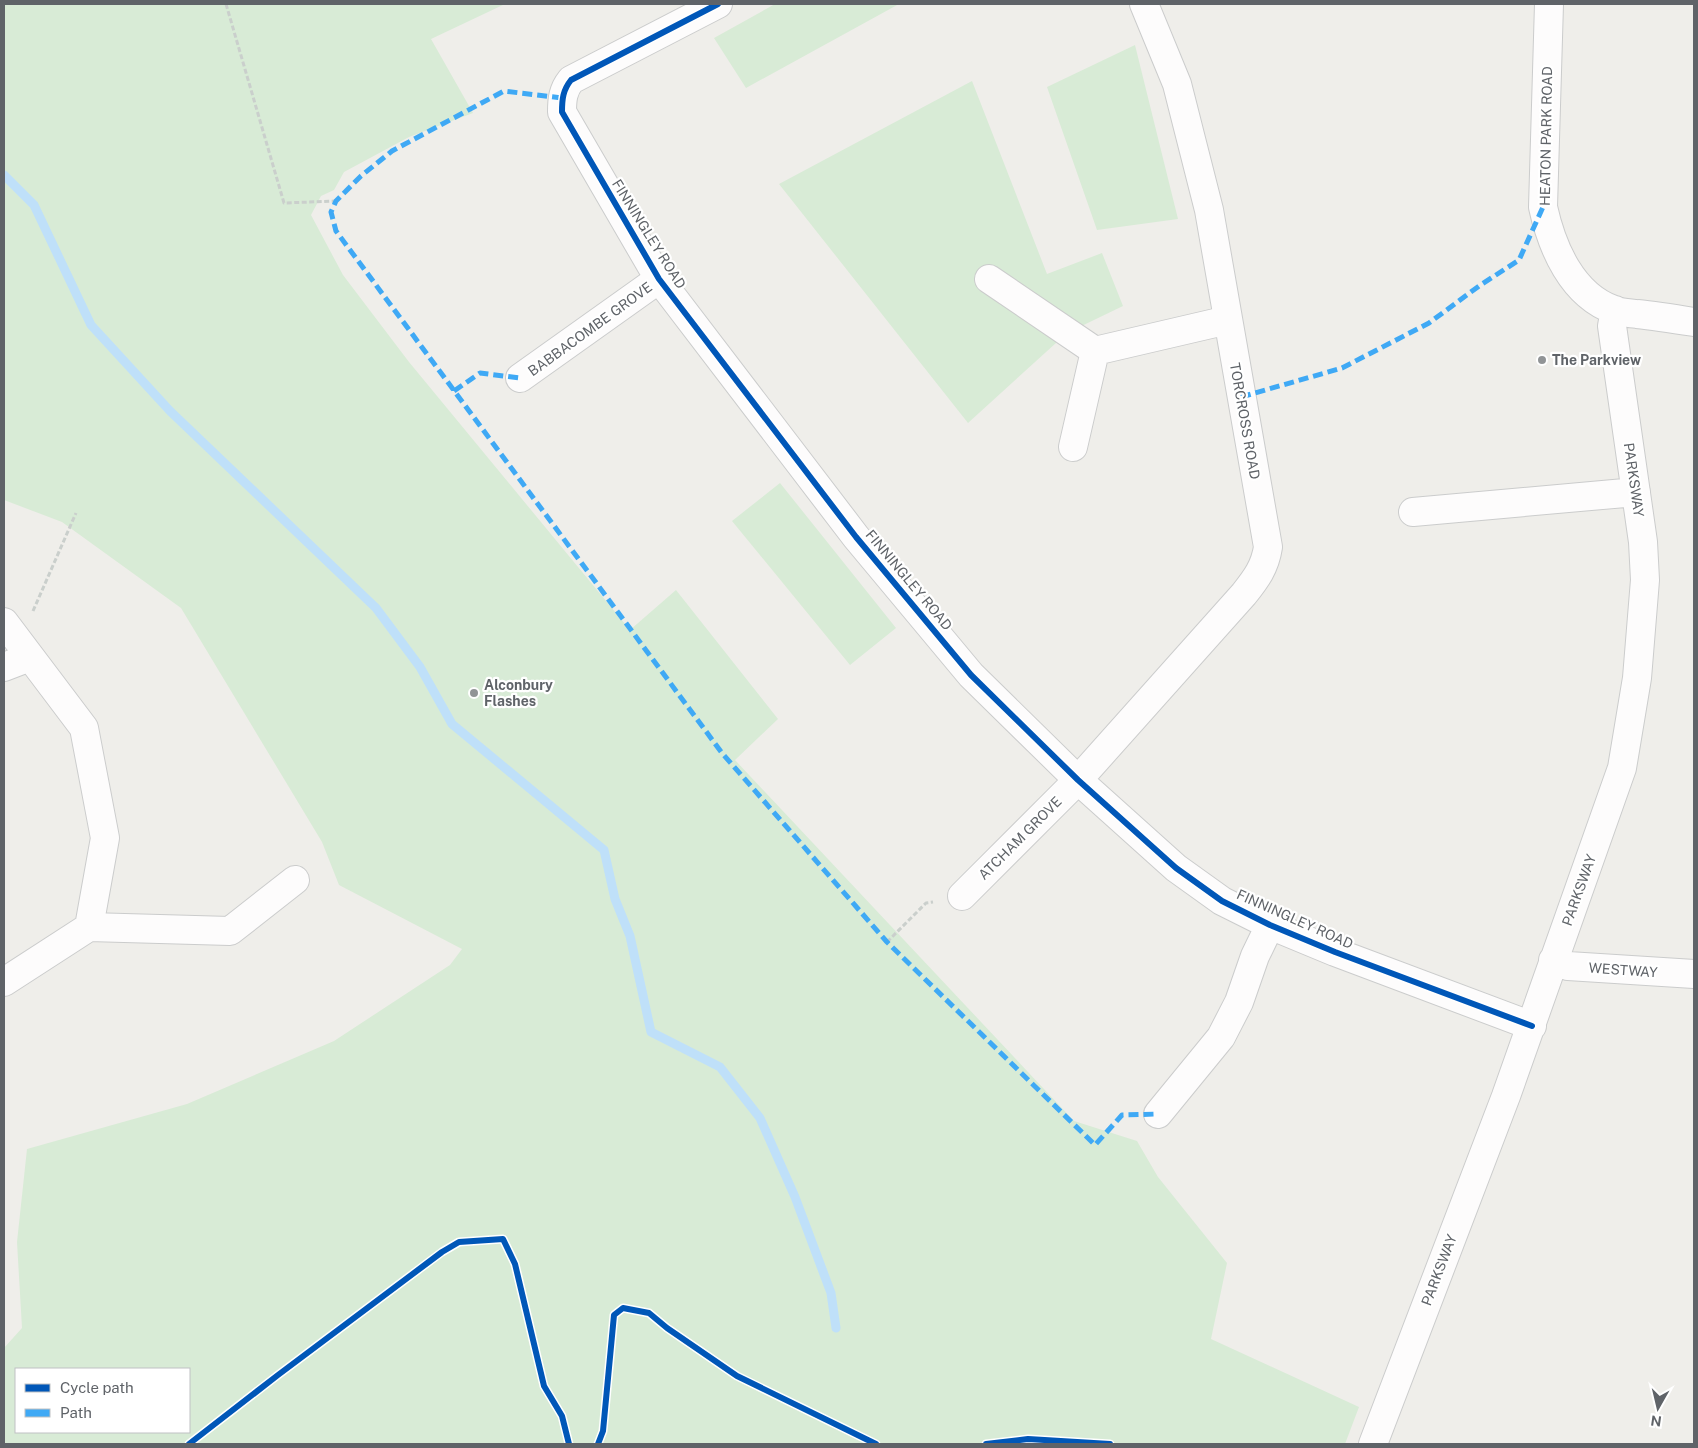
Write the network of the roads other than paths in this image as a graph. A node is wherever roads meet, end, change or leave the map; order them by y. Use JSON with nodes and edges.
{"nodes":[{"id":1,"x":718,"y":4,"type":"edge"},
{"id":2,"x":1144,"y":4,"type":"edge"},
{"id":3,"x":1549,"y":4,"type":"edge"},
{"id":4,"x":659,"y":279,"type":"junction"},
{"id":5,"x":989,"y":279,"type":"dead end"},
{"id":6,"x":1615,"y":310,"type":"junction"},
{"id":7,"x":1228,"y":320,"type":"junction"},
{"id":8,"x":1694,"y":322,"type":"edge"},
{"id":9,"x":1095,"y":351,"type":"junction"},
{"id":10,"x":520,"y":378,"type":"dead end"},
{"id":11,"x":1073,"y":447,"type":"dead end"},
{"id":12,"x":1636,"y":492,"type":"junction"},
{"id":13,"x":1414,"y":512,"type":"dead end"},
{"id":14,"x":18,"y":641,"type":"edge"},
{"id":15,"x":4,"y":667,"type":"edge"},
{"id":16,"x":1078,"y":780,"type":"junction"},
{"id":17,"x":295,"y":880,"type":"dead end"},
{"id":18,"x":962,"y":896,"type":"road end"},
{"id":19,"x":1270,"y":925,"type":"junction"},
{"id":20,"x":89,"y":927,"type":"junction"},
{"id":21,"x":1553,"y":960,"type":"junction"},
{"id":22,"x":1694,"y":974,"type":"edge"},
{"id":23,"x":4,"y":982,"type":"edge"},
{"id":24,"x":1532,"y":1026,"type":"junction"},
{"id":25,"x":1158,"y":1114,"type":"dead end"},
{"id":26,"x":1373,"y":1444,"type":"edge"}],
"edges":[{"from":1,"to":4,"type":"street","name":"FINNINGLEY ROAD"},
{"from":2,"to":7,"type":"street","name":"TORCROSS ROAD"},
{"from":3,"to":6,"type":"street","name":"HEATON PARK ROAD"},
{"from":4,"to":10,"type":"street","name":"BABBACOMBE GROVE"},
{"from":4,"to":16,"type":"street","name":"FINNINGLEY ROAD"},
{"from":5,"to":9,"type":"street"},
{"from":6,"to":8,"type":"street","name":"HEATON PARK ROAD"},
{"from":6,"to":12,"type":"street","name":"PARKSWAY"},
{"from":7,"to":9,"type":"street"},
{"from":7,"to":16,"type":"street","name":"TORCROSS ROAD"},
{"from":9,"to":11,"type":"street"},
{"from":12,"to":13,"type":"street"},
{"from":12,"to":21,"type":"street","name":"PARKSWAY"},
{"from":14,"to":15,"type":"street"},
{"from":14,"to":20,"type":"street"},
{"from":16,"to":18,"type":"street","name":"ATCHAM GROVE"},
{"from":16,"to":19,"type":"street","name":"FINNINGLEY ROAD"},
{"from":17,"to":20,"type":"street"},
{"from":19,"to":24,"type":"street","name":"FINNINGLEY ROAD"},
{"from":19,"to":25,"type":"street"},
{"from":20,"to":23,"type":"street"},
{"from":21,"to":22,"type":"street","name":"WESTWAY"},
{"from":21,"to":24,"type":"street","name":"PARKSWAY"},
{"from":24,"to":26,"type":"street","name":"PARKSWAY"}]}
